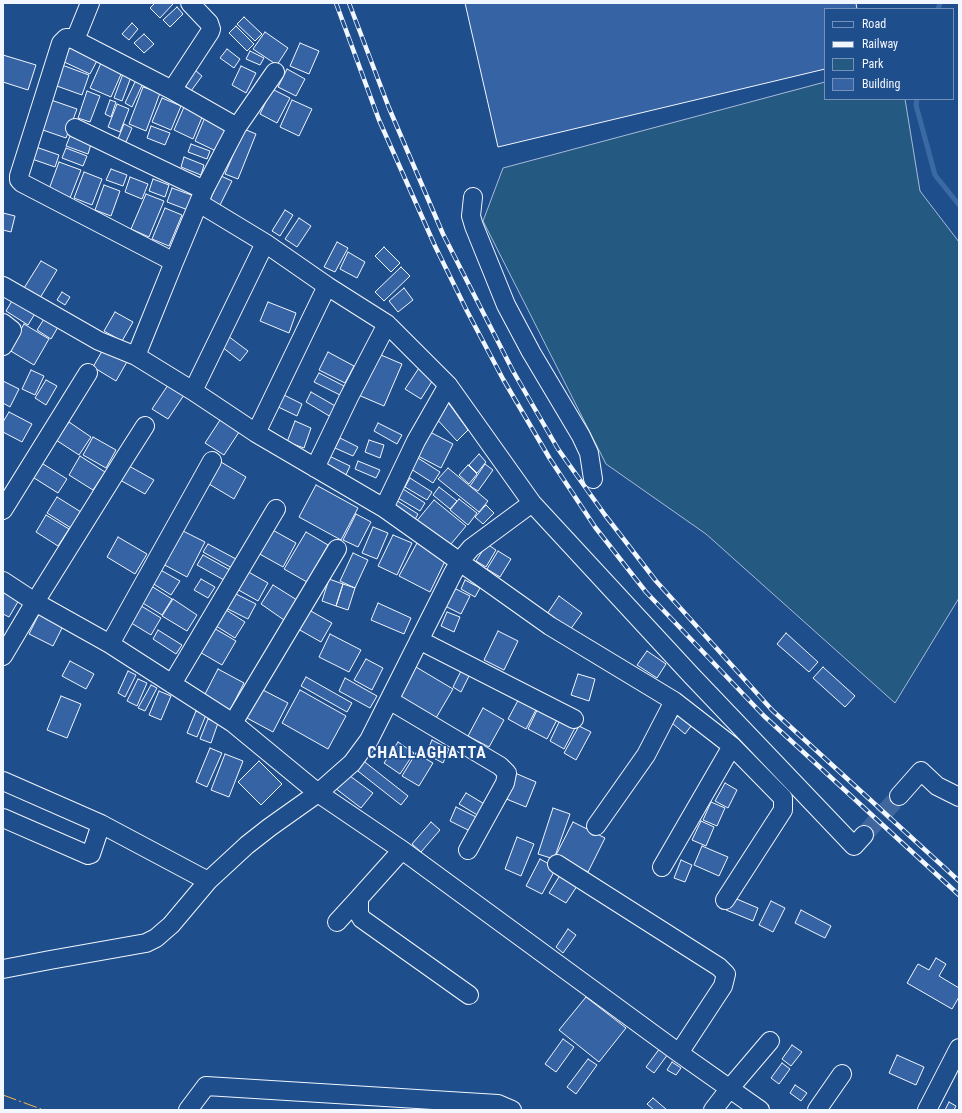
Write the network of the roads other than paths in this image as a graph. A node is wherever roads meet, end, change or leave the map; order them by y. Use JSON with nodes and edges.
{"nodes":[{"id":1,"x":90,"y":3,"type":"edge"},
{"id":2,"x":190,"y":3,"type":"edge"},
{"id":3,"x":75,"y":40,"type":"junction"},
{"id":4,"x":274,"y":72,"type":"dead end"},
{"id":5,"x":172,"y":90,"type":"junction"},
{"id":6,"x":75,"y":128,"type":"dead end"},
{"id":7,"x":237,"y":128,"type":"junction"},
{"id":8,"x":201,"y":196,"type":"junction"},
{"id":9,"x":473,"y":197,"type":"dead end"},
{"id":10,"x":264,"y":243,"type":"junction"},
{"id":11,"x":174,"y":262,"type":"junction"},
{"id":12,"x":3,"y":286,"type":"edge"},
{"id":13,"x":327,"y":286,"type":"junction"},
{"id":14,"x":3,"y":323,"type":"edge"},
{"id":15,"x":387,"y":324,"type":"junction"},
{"id":16,"x":3,"y":346,"type":"edge"},
{"id":17,"x":136,"y":356,"type":"junction"},
{"id":18,"x":88,"y":373,"type":"dead end"},
{"id":19,"x":448,"y":385,"type":"junction"},
{"id":20,"x":193,"y":391,"type":"junction"},
{"id":21,"x":146,"y":426,"type":"dead end"},
{"id":22,"x":256,"y":433,"type":"junction"},
{"id":23,"x":212,"y":461,"type":"dead end"},
{"id":24,"x":315,"y":468,"type":"junction"},
{"id":25,"x":594,"y":479,"type":"dead end"},
{"id":26,"x":532,"y":503,"type":"junction"},
{"id":27,"x":384,"y":508,"type":"junction"},
{"id":28,"x":276,"y":509,"type":"dead end"},
{"id":29,"x":3,"y":510,"type":"edge"},
{"id":30,"x":337,"y":549,"type":"dead end"},
{"id":31,"x":460,"y":561,"type":"junction"},
{"id":32,"x":3,"y":581,"type":"edge"},
{"id":33,"x":35,"y":602,"type":"junction"},
{"id":34,"x":419,"y":640,"type":"junction"},
{"id":35,"x":110,"y":644,"type":"junction"},
{"id":36,"x":3,"y":656,"type":"edge"},
{"id":37,"x":172,"y":684,"type":"junction"},
{"id":38,"x":389,"y":700,"type":"junction"},
{"id":39,"x":674,"y":701,"type":"junction"},
{"id":40,"x":574,"y":720,"type":"dead end"},
{"id":41,"x":233,"y":723,"type":"junction"},
{"id":42,"x":732,"y":746,"type":"junction"},
{"id":43,"x":3,"y":781,"type":"edge"},
{"id":44,"x":318,"y":793,"type":"junction"},
{"id":45,"x":898,"y":796,"type":"tunnel mouth"},
{"id":46,"x":959,"y":797,"type":"edge"},
{"id":47,"x":3,"y":818,"type":"edge"},
{"id":48,"x":102,"y":824,"type":"junction"},
{"id":49,"x":596,"y":826,"type":"dead end"},
{"id":50,"x":864,"y":835,"type":"tunnel mouth"},
{"id":51,"x":402,"y":850,"type":"junction"},
{"id":52,"x":468,"y":850,"type":"dead end"},
{"id":53,"x":557,"y":864,"type":"dead end"},
{"id":54,"x":662,"y":867,"type":"dead end"},
{"id":55,"x":208,"y":881,"type":"junction"},
{"id":56,"x":359,"y":898,"type":"junction"},
{"id":57,"x":725,"y":900,"type":"dead end"},
{"id":58,"x":337,"y":922,"type":"dead end"},
{"id":59,"x":3,"y":969,"type":"edge"},
{"id":60,"x":469,"y":994,"type":"dead end"},
{"id":61,"x":770,"y":1041,"type":"dead end"},
{"id":62,"x":959,"y":1048,"type":"edge"},
{"id":63,"x":679,"y":1052,"type":"junction"},
{"id":64,"x":842,"y":1074,"type":"dead end"},
{"id":65,"x":730,"y":1088,"type":"junction"},
{"id":66,"x":188,"y":1110,"type":"edge"},
{"id":67,"x":512,"y":1110,"type":"edge"},
{"id":68,"x":713,"y":1110,"type":"edge"},
{"id":69,"x":760,"y":1110,"type":"edge"},
{"id":70,"x":817,"y":1110,"type":"edge"},
{"id":71,"x":927,"y":1110,"type":"edge"}],
"edges":[{"from":1,"to":3,"type":"street"},
{"from":2,"to":5,"type":"street"},
{"from":3,"to":5,"type":"street"},
{"from":3,"to":11,"type":"street"},
{"from":4,"to":7,"type":"street"},
{"from":5,"to":7,"type":"street"},
{"from":6,"to":8,"type":"street"},
{"from":7,"to":8,"type":"street"},
{"from":8,"to":10,"type":"street"},
{"from":8,"to":11,"type":"street"},
{"from":9,"to":25,"type":"street"},
{"from":10,"to":13,"type":"street"},
{"from":10,"to":20,"type":"street"},
{"from":11,"to":17,"type":"street"},
{"from":12,"to":17,"type":"street"},
{"from":13,"to":15,"type":"street"},
{"from":13,"to":22,"type":"street"},
{"from":14,"to":16,"type":"street"},
{"from":15,"to":19,"type":"street"},
{"from":15,"to":24,"type":"street"},
{"from":17,"to":20,"type":"street"},
{"from":18,"to":29,"type":"street"},
{"from":19,"to":26,"type":"street"},
{"from":19,"to":27,"type":"street"},
{"from":20,"to":22,"type":"street"},
{"from":21,"to":33,"type":"street"},
{"from":22,"to":24,"type":"street"},
{"from":23,"to":35,"type":"street"},
{"from":24,"to":27,"type":"street"},
{"from":26,"to":31,"type":"street"},
{"from":26,"to":50,"type":"street"},
{"from":27,"to":31,"type":"street"},
{"from":28,"to":37,"type":"street"},
{"from":30,"to":41,"type":"street"},
{"from":31,"to":34,"type":"street"},
{"from":31,"to":39,"type":"street"},
{"from":32,"to":33,"type":"street"},
{"from":33,"to":35,"type":"street"},
{"from":33,"to":36,"type":"street"},
{"from":34,"to":38,"type":"street"},
{"from":34,"to":40,"type":"street"},
{"from":35,"to":37,"type":"street"},
{"from":37,"to":41,"type":"street"},
{"from":38,"to":44,"type":"street"},
{"from":38,"to":52,"type":"street"},
{"from":39,"to":42,"type":"street"},
{"from":39,"to":49,"type":"street"},
{"from":41,"to":44,"type":"street"},
{"from":42,"to":54,"type":"street"},
{"from":42,"to":57,"type":"street"},
{"from":43,"to":48,"type":"street"},
{"from":44,"to":51,"type":"street"},
{"from":44,"to":55,"type":"street"},
{"from":45,"to":46,"type":"street"},
{"from":47,"to":48,"type":"street"},
{"from":48,"to":55,"type":"street"},
{"from":51,"to":56,"type":"street"},
{"from":51,"to":63,"type":"street"},
{"from":53,"to":63,"type":"street"},
{"from":55,"to":59,"type":"street"},
{"from":56,"to":58,"type":"street"},
{"from":56,"to":60,"type":"street"},
{"from":61,"to":65,"type":"street"},
{"from":62,"to":71,"type":"street"},
{"from":63,"to":65,"type":"street"},
{"from":64,"to":70,"type":"street"},
{"from":65,"to":68,"type":"street"},
{"from":65,"to":69,"type":"street"},
{"from":66,"to":67,"type":"street"}]}
